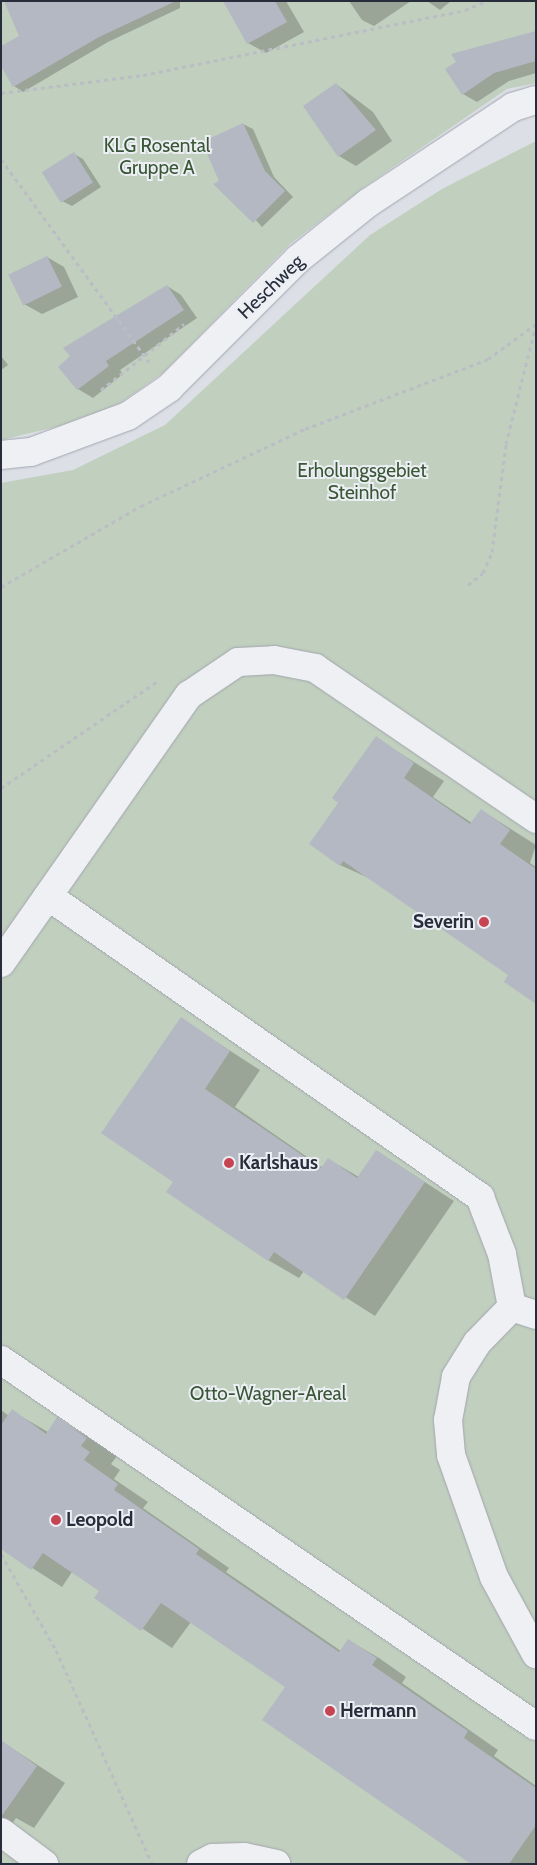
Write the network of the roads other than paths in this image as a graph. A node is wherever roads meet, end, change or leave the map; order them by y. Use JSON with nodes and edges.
{"nodes":[{"id":1,"x":536,"y":100,"type":"edge"},
{"id":2,"x":1,"y":455,"type":"edge"},
{"id":3,"x":536,"y":819,"type":"edge"},
{"id":4,"x":48,"y":896,"type":"junction"},
{"id":5,"x":1,"y":963,"type":"edge"},
{"id":6,"x":524,"y":1311,"type":"edge"},
{"id":7,"x":1,"y":1360,"type":"edge"},
{"id":8,"x":536,"y":1654,"type":"edge"},
{"id":9,"x":536,"y":1726,"type":"edge"},
{"id":10,"x":1,"y":1832,"type":"edge"},
{"id":11,"x":44,"y":1864,"type":"edge"},
{"id":12,"x":201,"y":1864,"type":"edge"},
{"id":13,"x":276,"y":1864,"type":"edge"}],
"edges":[{"from":1,"to":2,"type":"street","name":"Heschweg"},
{"from":3,"to":4,"type":"street"},
{"from":4,"to":5,"type":"street"},
{"from":4,"to":6,"type":"street"},
{"from":6,"to":8,"type":"street"},
{"from":7,"to":9,"type":"street"},
{"from":10,"to":11,"type":"street"},
{"from":12,"to":13,"type":"street"}]}
